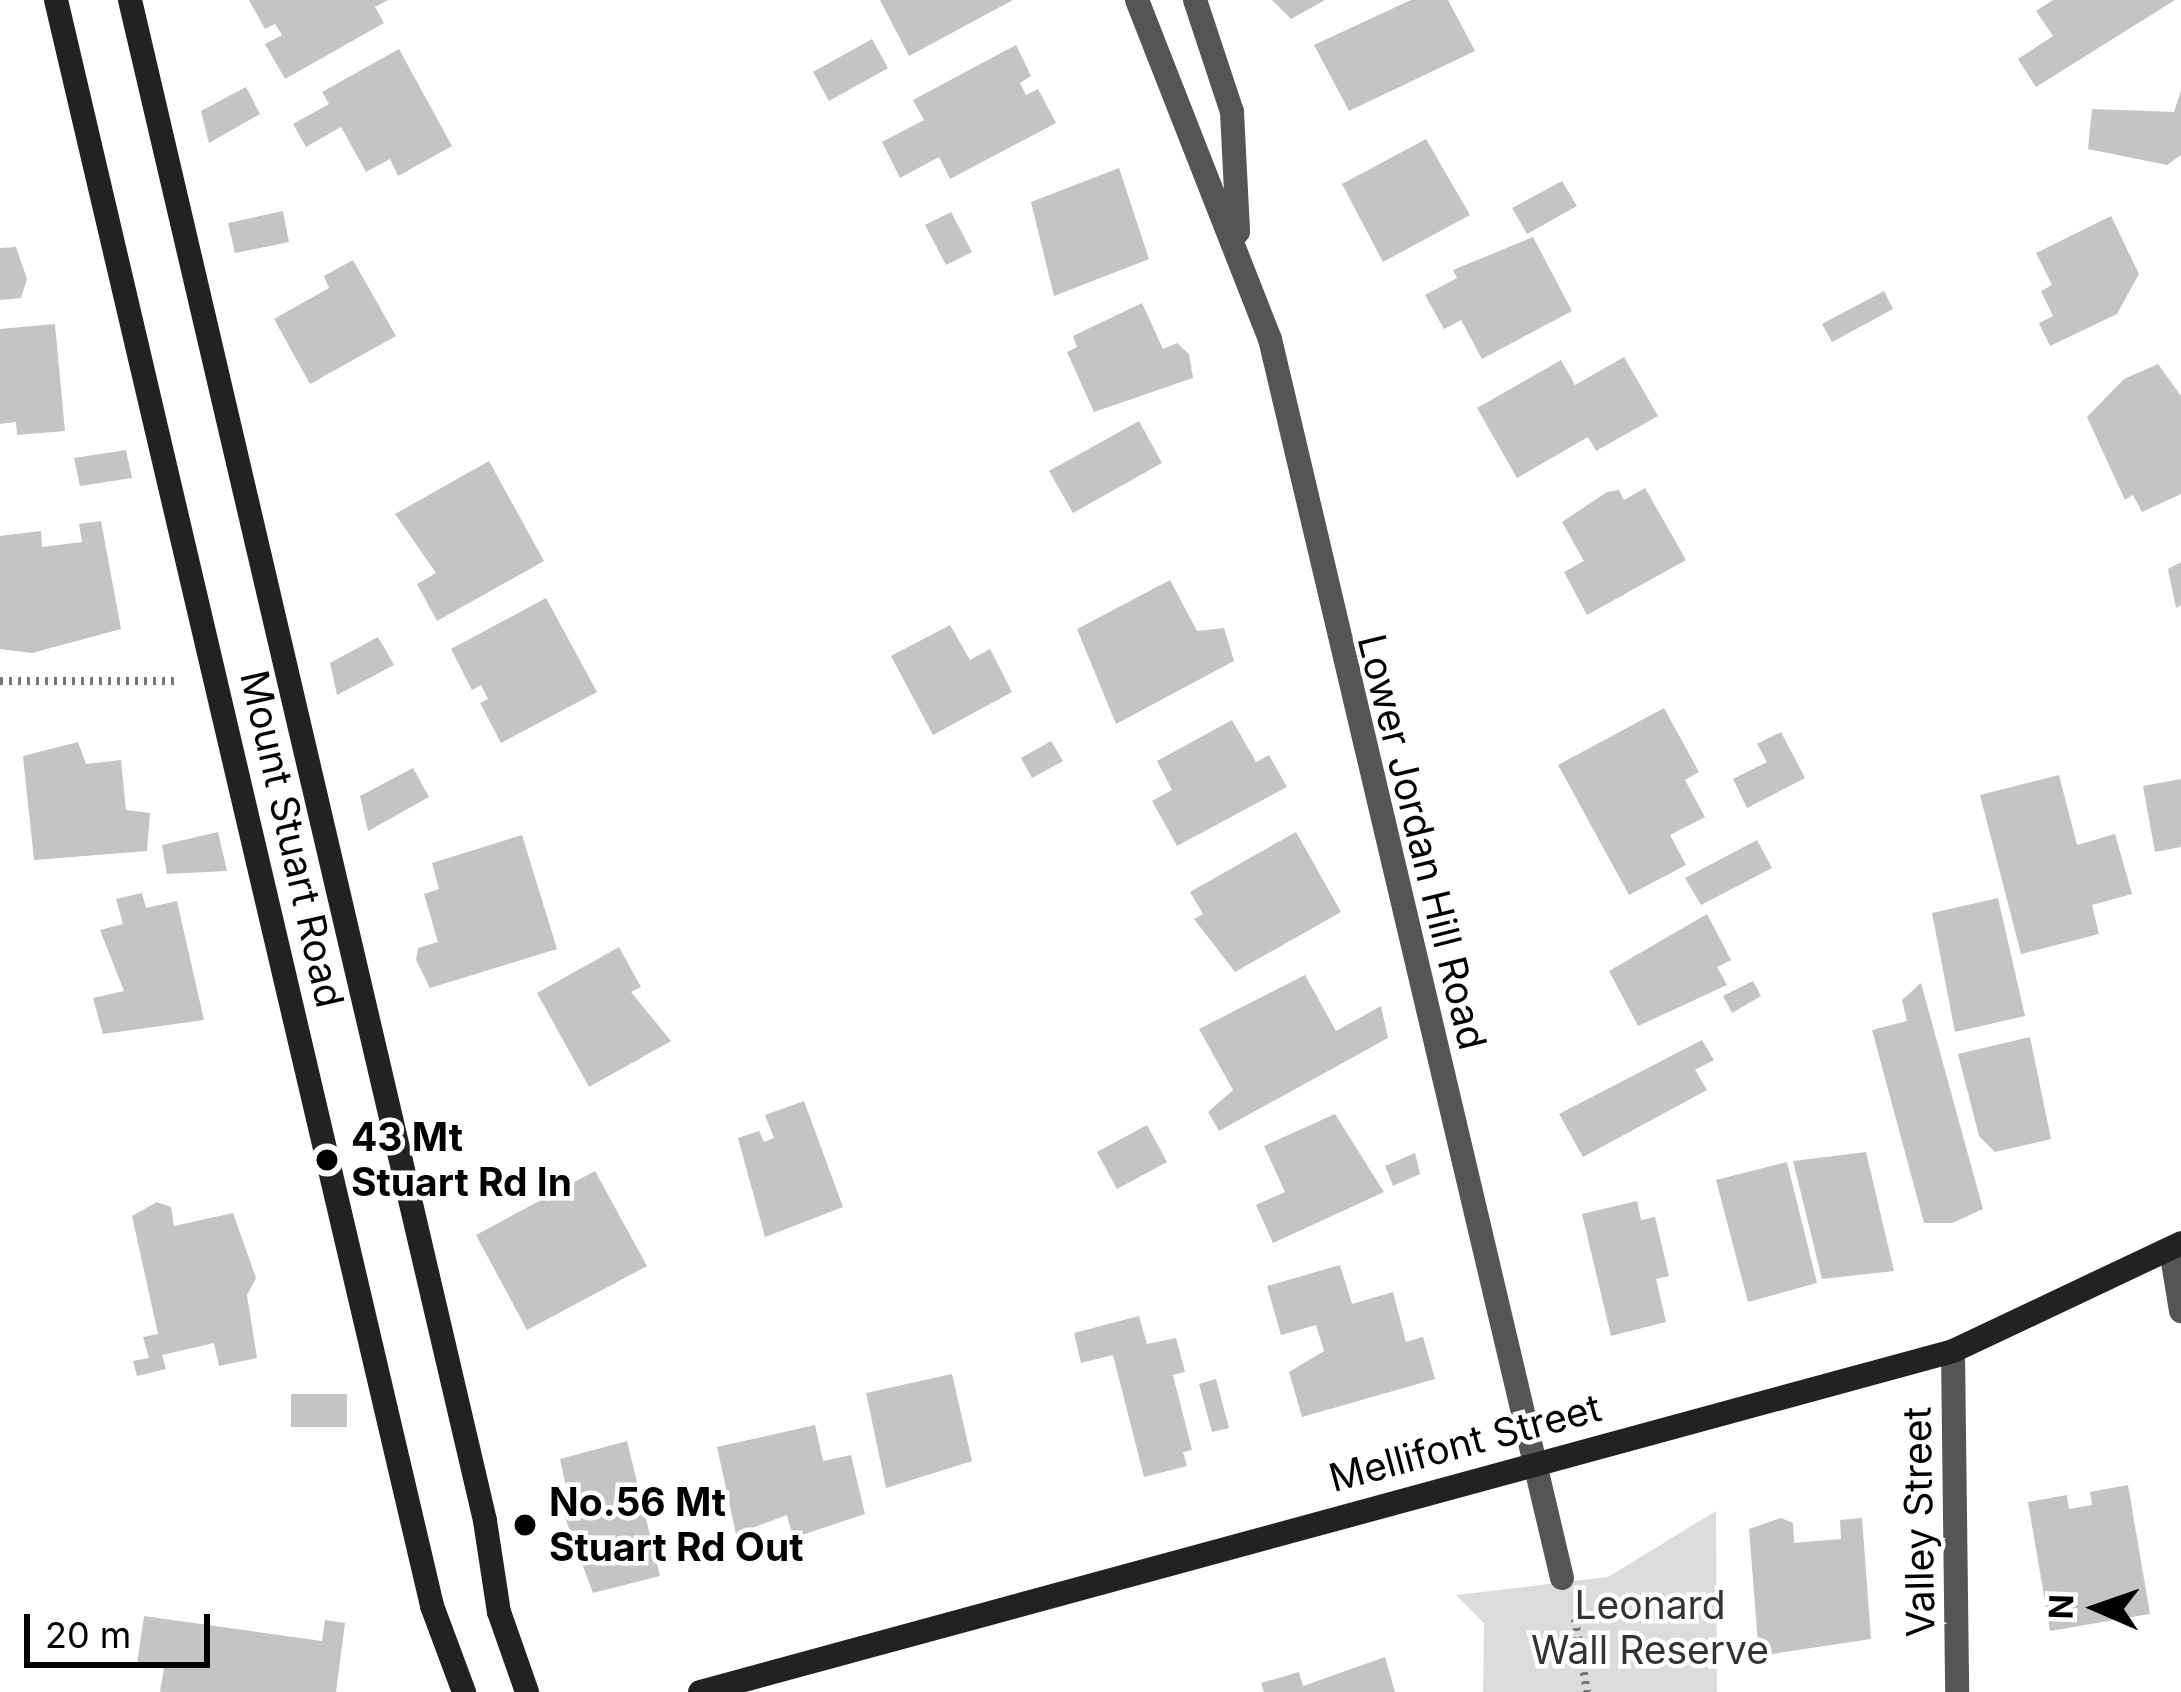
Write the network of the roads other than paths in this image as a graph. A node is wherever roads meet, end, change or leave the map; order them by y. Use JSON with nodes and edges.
{"nodes":[{"id":1,"x":56,"y":0,"type":"edge"},
{"id":2,"x":130,"y":0,"type":"edge"},
{"id":3,"x":1137,"y":0,"type":"edge"},
{"id":4,"x":1196,"y":0,"type":"edge"},
{"id":5,"x":1239,"y":243,"type":"junction"},
{"id":6,"x":2176,"y":1247,"type":"edge"},
{"id":7,"x":2181,"y":1311,"type":"edge"},
{"id":8,"x":1953,"y":1351,"type":"junction"},
{"id":9,"x":1537,"y":1459,"type":"junction"},
{"id":10,"x":1562,"y":1578,"type":"road end"},
{"id":11,"x":751,"y":1688,"type":"edge"},
{"id":12,"x":464,"y":1692,"type":"edge"},
{"id":13,"x":527,"y":1692,"type":"edge"},
{"id":14,"x":700,"y":1692,"type":"edge"},
{"id":15,"x":1957,"y":1692,"type":"edge"}],
"edges":[{"from":1,"to":12,"type":"street","name":"Mount Stuart Road"},
{"from":2,"to":13,"type":"street","name":"Mount Stuart Road"},
{"from":3,"to":5,"type":"street","name":"Lower Jordan Hill Road"},
{"from":4,"to":5,"type":"street","name":"Lower Jordan Hill Road"},
{"from":5,"to":9,"type":"street","name":"Lower Jordan Hill Road"},
{"from":6,"to":7,"type":"street"},
{"from":6,"to":8,"type":"street","name":"Mellifont Street"},
{"from":8,"to":9,"type":"street","name":"Mellifont Street"},
{"from":8,"to":15,"type":"street","name":"Valley Street"},
{"from":9,"to":10,"type":"street","name":"Lower Jordan Hill Road"},
{"from":9,"to":11,"type":"street","name":"Mellifont Street"},
{"from":11,"to":14,"type":"street","name":"Mellifont Street"}]}
